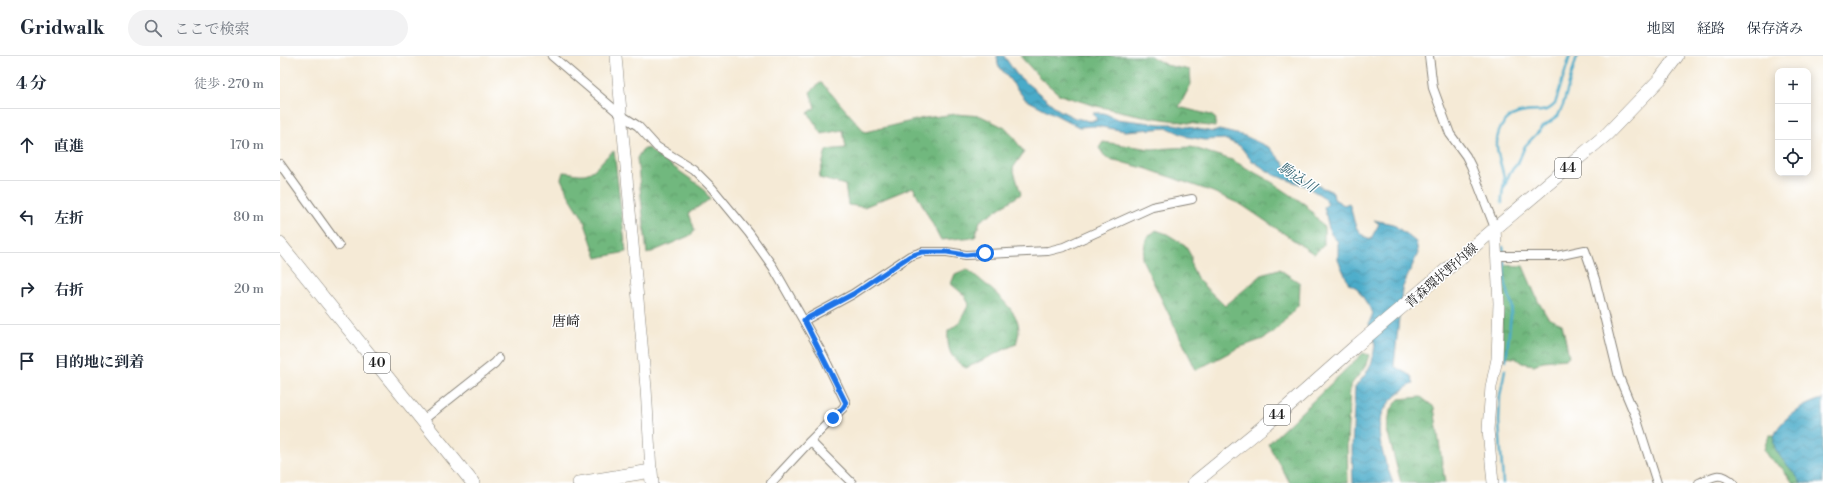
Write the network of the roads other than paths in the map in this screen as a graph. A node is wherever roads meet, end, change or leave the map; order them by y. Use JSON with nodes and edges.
{"nodes":[{"id":1,"x":552,"y":56,"type":"edge"},
{"id":2,"x":616,"y":56,"type":"edge"},
{"id":3,"x":1429,"y":56,"type":"edge"},
{"id":4,"x":1677,"y":56,"type":"edge"},
{"id":5,"x":621,"y":115,"type":"junction"},
{"id":6,"x":280,"y":164,"type":"edge"},
{"id":7,"x":1192,"y":199,"type":"dead end"},
{"id":8,"x":1495,"y":228,"type":"junction"},
{"id":9,"x":280,"y":244,"type":"edge"},
{"id":10,"x":339,"y":246,"type":"dead end"},
{"id":11,"x":1497,"y":256,"type":"junction"},
{"id":12,"x":804,"y":320,"type":"junction"},
{"id":13,"x":499,"y":358,"type":"dead end"},
{"id":14,"x":423,"y":420,"type":"junction"},
{"id":15,"x":810,"y":440,"type":"junction"},
{"id":16,"x":652,"y":477,"type":"edge"},
{"id":17,"x":473,"y":483,"type":"edge"},
{"id":18,"x":579,"y":483,"type":"edge"},
{"id":19,"x":771,"y":483,"type":"edge"},
{"id":20,"x":852,"y":483,"type":"edge"},
{"id":21,"x":1194,"y":483,"type":"edge"},
{"id":22,"x":1493,"y":483,"type":"edge"},
{"id":23,"x":1658,"y":483,"type":"edge"},
{"id":24,"x":1699,"y":483,"type":"edge"},
{"id":25,"x":1733,"y":483,"type":"edge"}],
"edges":[{"from":1,"to":5,"type":"street"},
{"from":2,"to":5,"type":"street"},
{"from":3,"to":8,"type":"street"},
{"from":4,"to":8,"type":"main road","name":"青森環状野内線","number":"44"},
{"from":5,"to":12,"type":"street"},
{"from":5,"to":16,"type":"street"},
{"from":6,"to":10,"type":"street"},
{"from":7,"to":12,"type":"street"},
{"from":8,"to":11,"type":"street"},
{"from":8,"to":21,"type":"main road","name":"青森環状野内線","number":"44"},
{"from":9,"to":14,"type":"main road","number":"40"},
{"from":11,"to":22,"type":"street"},
{"from":11,"to":23,"type":"street"},
{"from":12,"to":15,"type":"street"},
{"from":13,"to":14,"type":"street"},
{"from":14,"to":17,"type":"main road","number":"40"},
{"from":15,"to":19,"type":"street"},
{"from":15,"to":20,"type":"street"},
{"from":16,"to":18,"type":"main road"},
{"from":24,"to":25,"type":"street"}]}
